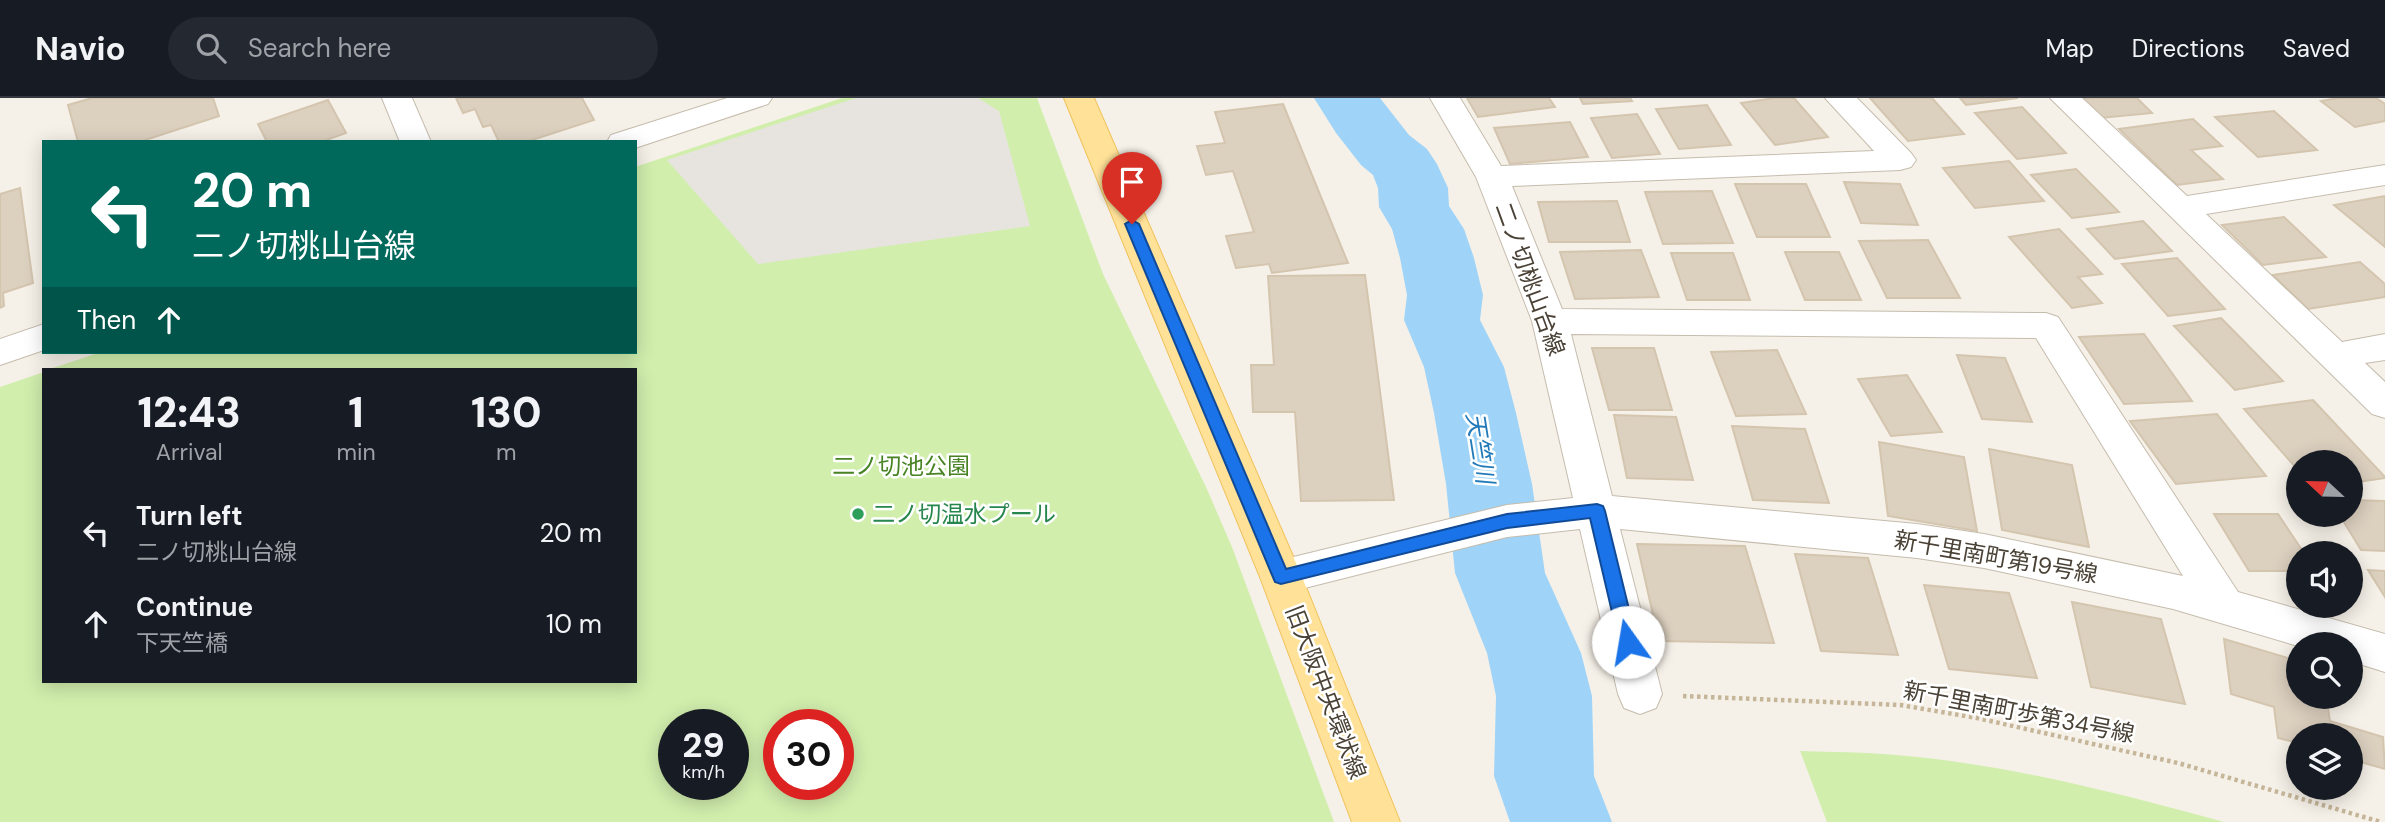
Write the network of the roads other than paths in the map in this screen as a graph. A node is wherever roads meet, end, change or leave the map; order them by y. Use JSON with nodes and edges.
{"nodes":[{"id":1,"x":397,"y":98,"type":"edge"},
{"id":2,"x":757,"y":98,"type":"edge"},
{"id":3,"x":1079,"y":98,"type":"edge"},
{"id":4,"x":1445,"y":98,"type":"edge"},
{"id":5,"x":1840,"y":98,"type":"edge"},
{"id":6,"x":2065,"y":98,"type":"edge"},
{"id":7,"x":415,"y":140,"type":"edge"},
{"id":8,"x":628,"y":140,"type":"edge"},
{"id":9,"x":2385,"y":175,"type":"edge"},
{"id":10,"x":1492,"y":177,"type":"junction"},
{"id":11,"x":2180,"y":208,"type":"junction"},
{"id":12,"x":1550,"y":321,"type":"junction"},
{"id":13,"x":42,"y":338,"type":"edge"},
{"id":14,"x":2385,"y":347,"type":"edge"},
{"id":15,"x":0,"y":352,"type":"edge"},
{"id":16,"x":2334,"y":356,"type":"junction"},
{"id":17,"x":2385,"y":404,"type":"edge"},
{"id":18,"x":1597,"y":511,"type":"junction"},
{"id":19,"x":1281,"y":577,"type":"junction"},
{"id":20,"x":2223,"y":604,"type":"junction"},
{"id":21,"x":2385,"y":653,"type":"edge"},
{"id":22,"x":1640,"y":694,"type":"road end"},
{"id":23,"x":1376,"y":822,"type":"edge"}],
"edges":[{"from":1,"to":7,"type":"street"},
{"from":2,"to":8,"type":"street"},
{"from":3,"to":19,"type":"main road","name":"旧大阪中央環状線"},
{"from":4,"to":10,"type":"street","name":"二ノ切桃山台線"},
{"from":5,"to":10,"type":"street"},
{"from":6,"to":11,"type":"street"},
{"from":9,"to":11,"type":"street"},
{"from":10,"to":12,"type":"street","name":"二ノ切桃山台線"},
{"from":11,"to":16,"type":"street"},
{"from":12,"to":18,"type":"street","name":"二ノ切桃山台線"},
{"from":12,"to":20,"type":"street"},
{"from":13,"to":15,"type":"street"},
{"from":14,"to":16,"type":"street"},
{"from":16,"to":17,"type":"street"},
{"from":18,"to":19,"type":"street"},
{"from":18,"to":20,"type":"street","name":"新千里南町第19号線"},
{"from":18,"to":22,"type":"street","name":"二ノ切桃山台線"},
{"from":19,"to":23,"type":"main road","name":"旧大阪中央環状線"},
{"from":20,"to":21,"type":"street","name":"新千里南町第19号線"}]}
